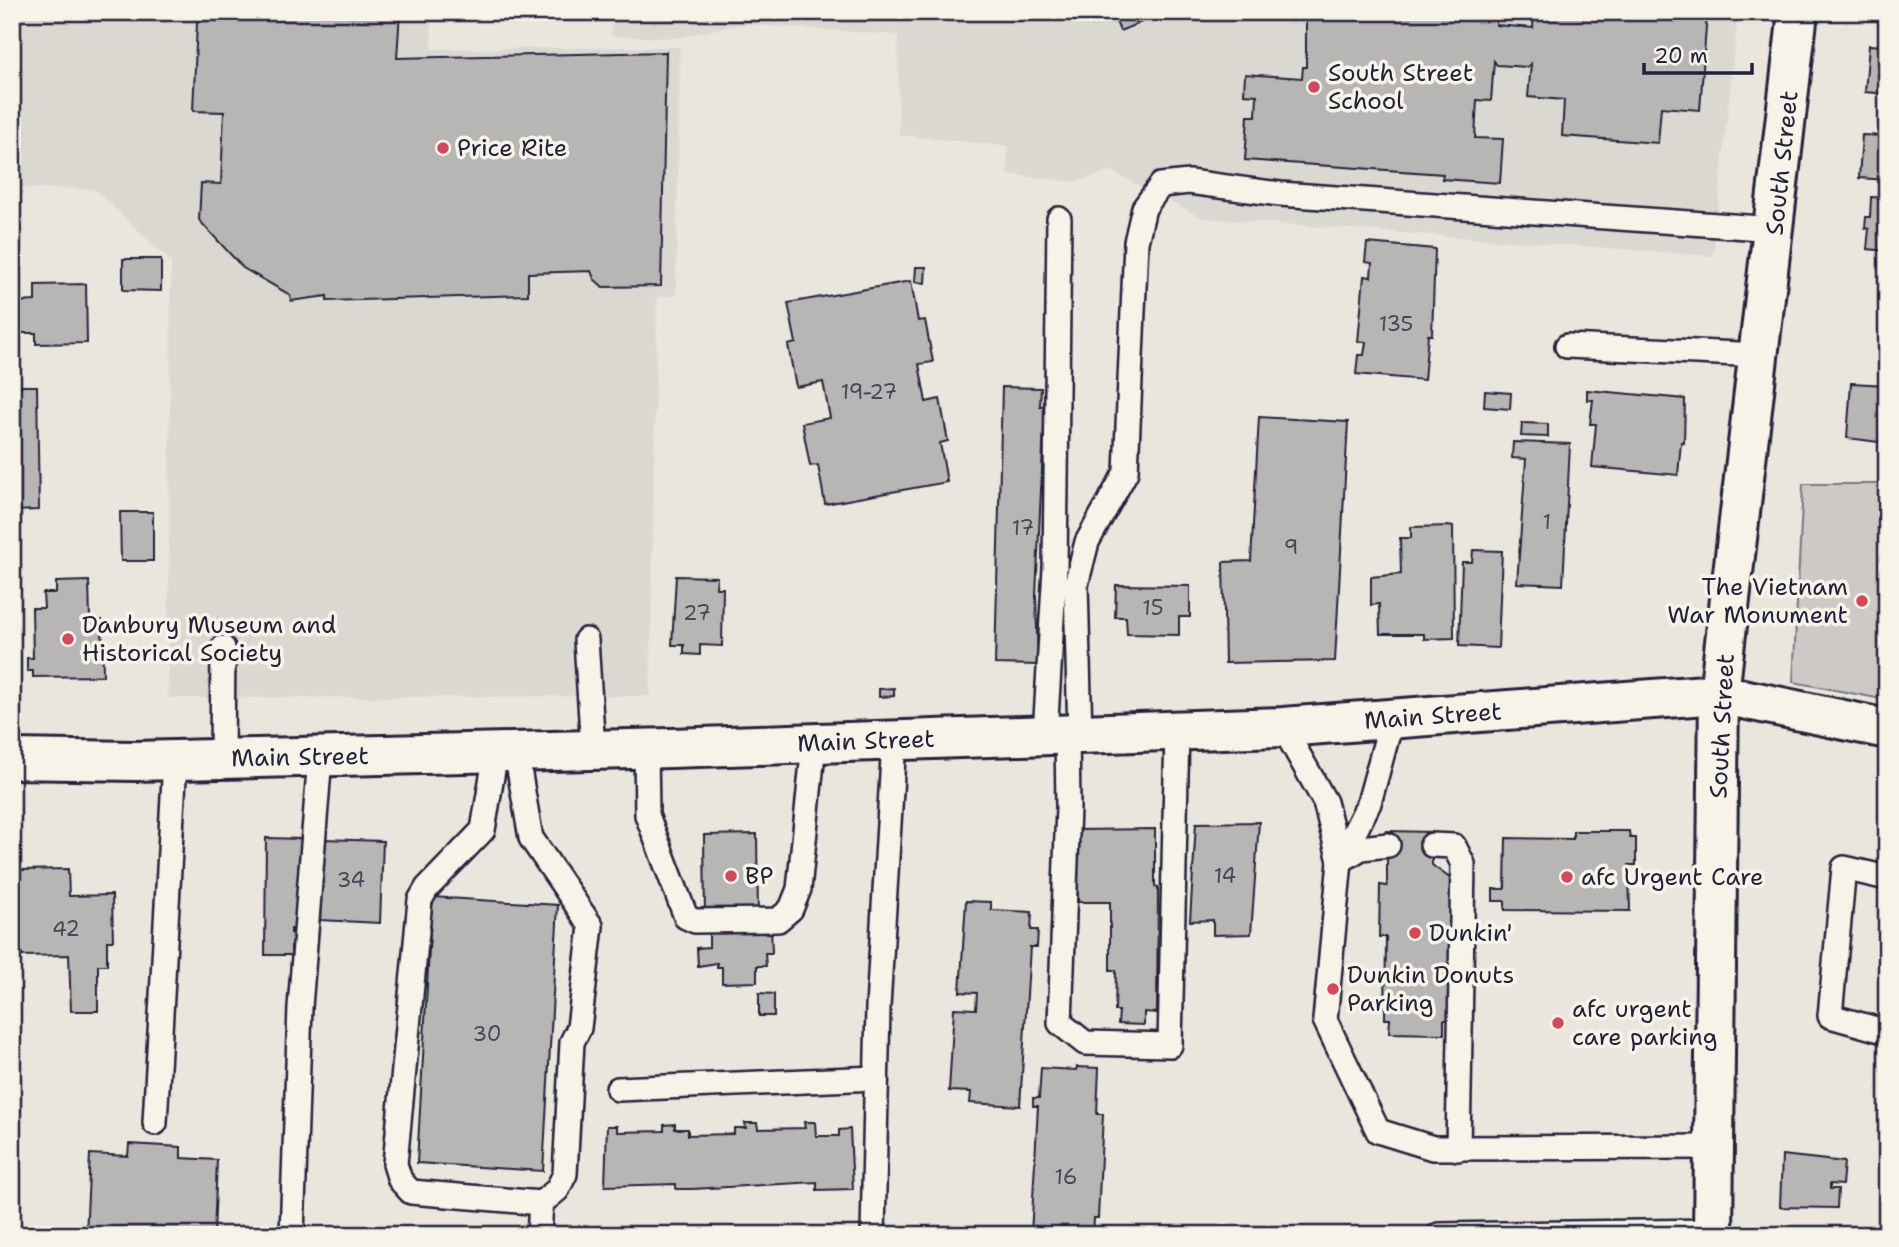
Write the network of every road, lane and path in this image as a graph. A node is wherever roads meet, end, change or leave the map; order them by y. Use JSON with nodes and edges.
{"nodes":[{"id":1,"x":1798,"y":12,"type":"edge"},
{"id":2,"x":1059,"y":219,"type":"dead end"},
{"id":3,"x":1775,"y":229,"type":"junction"},
{"id":4,"x":1567,"y":346,"type":"dead end"},
{"id":5,"x":1760,"y":355,"type":"junction"},
{"id":6,"x":586,"y":640,"type":"dead end"},
{"id":7,"x":223,"y":648,"type":"dead end"},
{"id":8,"x":1720,"y":694,"type":"junction"},
{"id":9,"x":1392,"y":719,"type":"junction"},
{"id":10,"x":1283,"y":727,"type":"junction"},
{"id":11,"x":1887,"y":729,"type":"edge"},
{"id":12,"x":1177,"y":730,"type":"junction"},
{"id":13,"x":1064,"y":734,"type":"junction"},
{"id":14,"x":894,"y":741,"type":"junction"},
{"id":15,"x":814,"y":743,"type":"junction"},
{"id":16,"x":646,"y":749,"type":"junction"},
{"id":17,"x":593,"y":750,"type":"junction"},
{"id":18,"x":506,"y":752,"type":"junction"},
{"id":19,"x":320,"y":757,"type":"junction"},
{"id":20,"x":12,"y":759,"type":"edge"},
{"id":21,"x":222,"y":759,"type":"junction"},
{"id":22,"x":175,"y":760,"type":"junction"},
{"id":23,"x":1388,"y":845,"type":"dead end"},
{"id":24,"x":1432,"y":845,"type":"dead end"},
{"id":25,"x":1340,"y":861,"type":"junction"},
{"id":26,"x":1887,"y":878,"type":"edge"},
{"id":27,"x":1887,"y":1032,"type":"edge"},
{"id":28,"x":876,"y":1078,"type":"junction"},
{"id":29,"x":618,"y":1089,"type":"dead end"},
{"id":30,"x":155,"y":1122,"type":"dead end"},
{"id":31,"x":1714,"y":1147,"type":"junction"},
{"id":32,"x":1458,"y":1149,"type":"junction"},
{"id":33,"x":541,"y":1203,"type":"junction"},
{"id":34,"x":1713,"y":1233,"type":"edge"},
{"id":35,"x":292,"y":1235,"type":"edge"},
{"id":36,"x":538,"y":1235,"type":"edge"},
{"id":37,"x":873,"y":1235,"type":"edge"},
{"id":38,"x":1439,"y":1235,"type":"edge"}],
"edges":[{"from":1,"to":3,"type":"main road","name":"South Street"},
{"from":2,"to":13,"type":"lane"},
{"from":3,"to":5,"type":"main road","name":"South Street"},
{"from":3,"to":13,"type":"lane"},
{"from":4,"to":5,"type":"lane"},
{"from":5,"to":8,"type":"main road","name":"South Street"},
{"from":6,"to":17,"type":"lane"},
{"from":7,"to":21,"type":"lane"},
{"from":8,"to":9,"type":"main road","name":"Main Street"},
{"from":8,"to":11,"type":"main road","name":"Main Street"},
{"from":8,"to":31,"type":"main road","name":"South Street"},
{"from":9,"to":10,"type":"main road","name":"Main Street"},
{"from":9,"to":25,"type":"lane"},
{"from":10,"to":12,"type":"main road","name":"Main Street"},
{"from":10,"to":25,"type":"lane"},
{"from":12,"to":13,"type":"main road","name":"Main Street"},
{"from":12,"to":13,"type":"lane"},
{"from":13,"to":14,"type":"main road","name":"Main Street"},
{"from":14,"to":15,"type":"main road","name":"Main Street"},
{"from":14,"to":28,"type":"lane"},
{"from":15,"to":16,"type":"main road","name":"Main Street"},
{"from":15,"to":16,"type":"lane"},
{"from":16,"to":17,"type":"main road","name":"Main Street"},
{"from":17,"to":18,"type":"main road","name":"Main Street"},
{"from":18,"to":19,"type":"main road","name":"Main Street"},
{"from":18,"to":33,"type":"lane"},
{"from":18,"to":33,"type":"lane"},
{"from":19,"to":21,"type":"main road","name":"Main Street"},
{"from":19,"to":35,"type":"lane"},
{"from":20,"to":22,"type":"main road","name":"Main Street"},
{"from":21,"to":22,"type":"main road","name":"Main Street"},
{"from":22,"to":30,"type":"lane"},
{"from":23,"to":25,"type":"lane"},
{"from":24,"to":32,"type":"lane"},
{"from":25,"to":32,"type":"lane"},
{"from":26,"to":27,"type":"lane"},
{"from":28,"to":29,"type":"lane"},
{"from":28,"to":37,"type":"lane"},
{"from":31,"to":32,"type":"lane"},
{"from":31,"to":34,"type":"main road","name":"South Street"},
{"from":33,"to":36,"type":"lane"},
{"from":34,"to":38,"type":"lane"}]}
